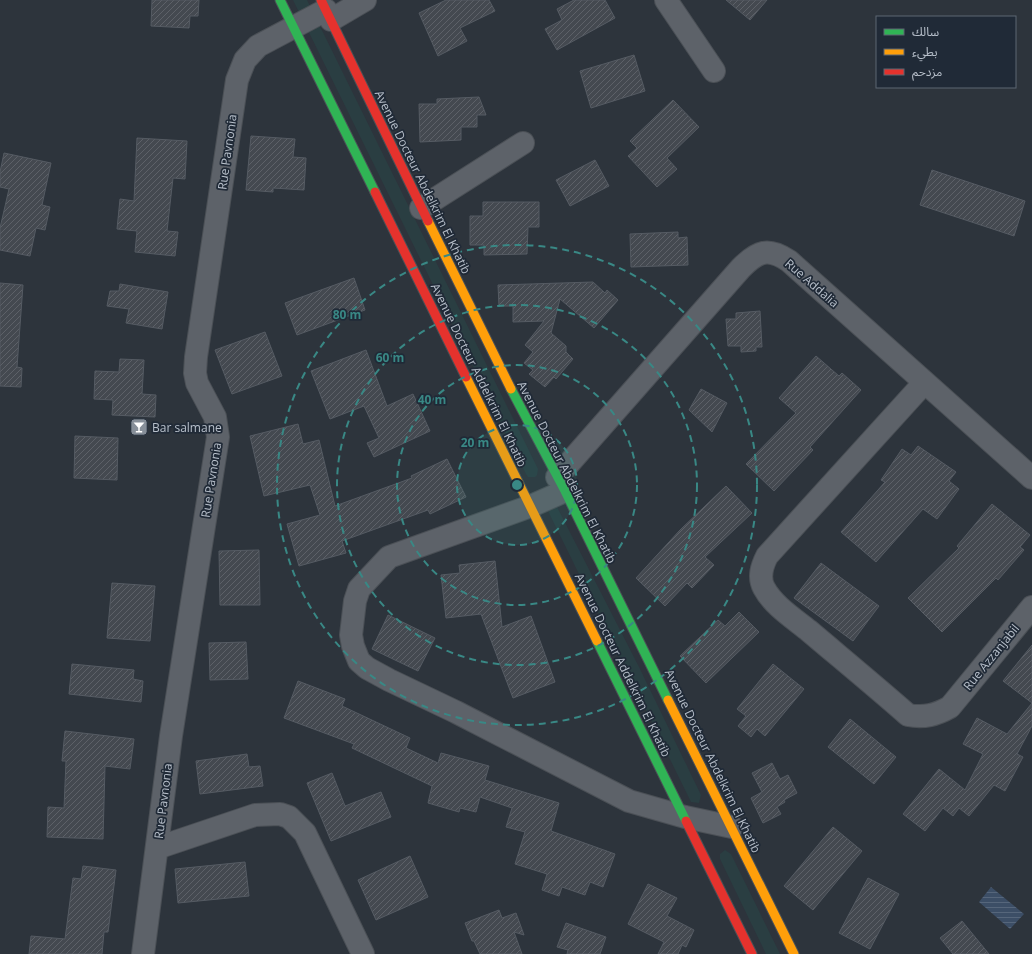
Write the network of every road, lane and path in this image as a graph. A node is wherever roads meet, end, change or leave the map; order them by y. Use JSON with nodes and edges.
{"nodes":[{"id":1,"x":280,"y":0,"type":"edge"},
{"id":2,"x":365,"y":0,"type":"edge"},
{"id":3,"x":666,"y":0,"type":"edge"},
{"id":4,"x":326,"y":10,"type":"edge"},
{"id":5,"x":294,"y":27,"type":"junction"},
{"id":6,"x":714,"y":71,"type":"dead end"},
{"id":7,"x":524,"y":143,"type":"dead end"},
{"id":8,"x":421,"y":208,"type":"junction"},
{"id":9,"x":924,"y":383,"type":"junction"},
{"id":10,"x":1032,"y":478,"type":"edge"},
{"id":11,"x":561,"y":484,"type":"junction"},
{"id":12,"x":531,"y":506,"type":"junction"},
{"id":13,"x":1032,"y":607,"type":"edge"},
{"id":14,"x":685,"y":817,"type":"junction"},
{"id":15,"x":732,"y":827,"type":"junction"},
{"id":16,"x":157,"y":848,"type":"junction"},
{"id":17,"x":143,"y":954,"type":"edge"},
{"id":18,"x":363,"y":954,"type":"edge"},
{"id":19,"x":752,"y":954,"type":"edge"},
{"id":20,"x":794,"y":954,"type":"edge"}],
"edges":[{"from":1,"to":5,"type":"main road","name":"Avenue Docteur Addelkrim El Khatib"},
{"from":2,"to":4,"type":"street","name":"Rue Pavnonia"},
{"from":3,"to":6,"type":"street"},
{"from":4,"to":5,"type":"street","name":"Rue Pavnonia"},
{"from":4,"to":8,"type":"main road","name":"Avenue Docteur Abdelkrim El Khatib"},
{"from":5,"to":12,"type":"main road","name":"Avenue Docteur Addelkrim El Khatib"},
{"from":5,"to":16,"type":"street","name":"Rue Pavnonia"},
{"from":7,"to":8,"type":"street"},
{"from":8,"to":11,"type":"main road","name":"Avenue Docteur Abdelkrim El Khatib"},
{"from":9,"to":10,"type":"street","name":"Rue Addalia"},
{"from":9,"to":11,"type":"street","name":"Rue Addalia"},
{"from":9,"to":13,"type":"street","name":"Rue Azzanjabil"},
{"from":11,"to":12,"type":"street"},
{"from":11,"to":15,"type":"main road","name":"Avenue Docteur Abdelkrim El Khatib"},
{"from":12,"to":14,"type":"main road","name":"Avenue Docteur Addelkrim El Khatib"},
{"from":12,"to":14,"type":"street"},
{"from":14,"to":15,"type":"street"},
{"from":14,"to":19,"type":"main road","name":"Avenue Docteur Addelkrim El Khatib"},
{"from":15,"to":20,"type":"main road","name":"Avenue Docteur Abdelkrim El Khatib"},
{"from":16,"to":17,"type":"street","name":"Rue Pavnonia"},
{"from":16,"to":18,"type":"street"}]}
